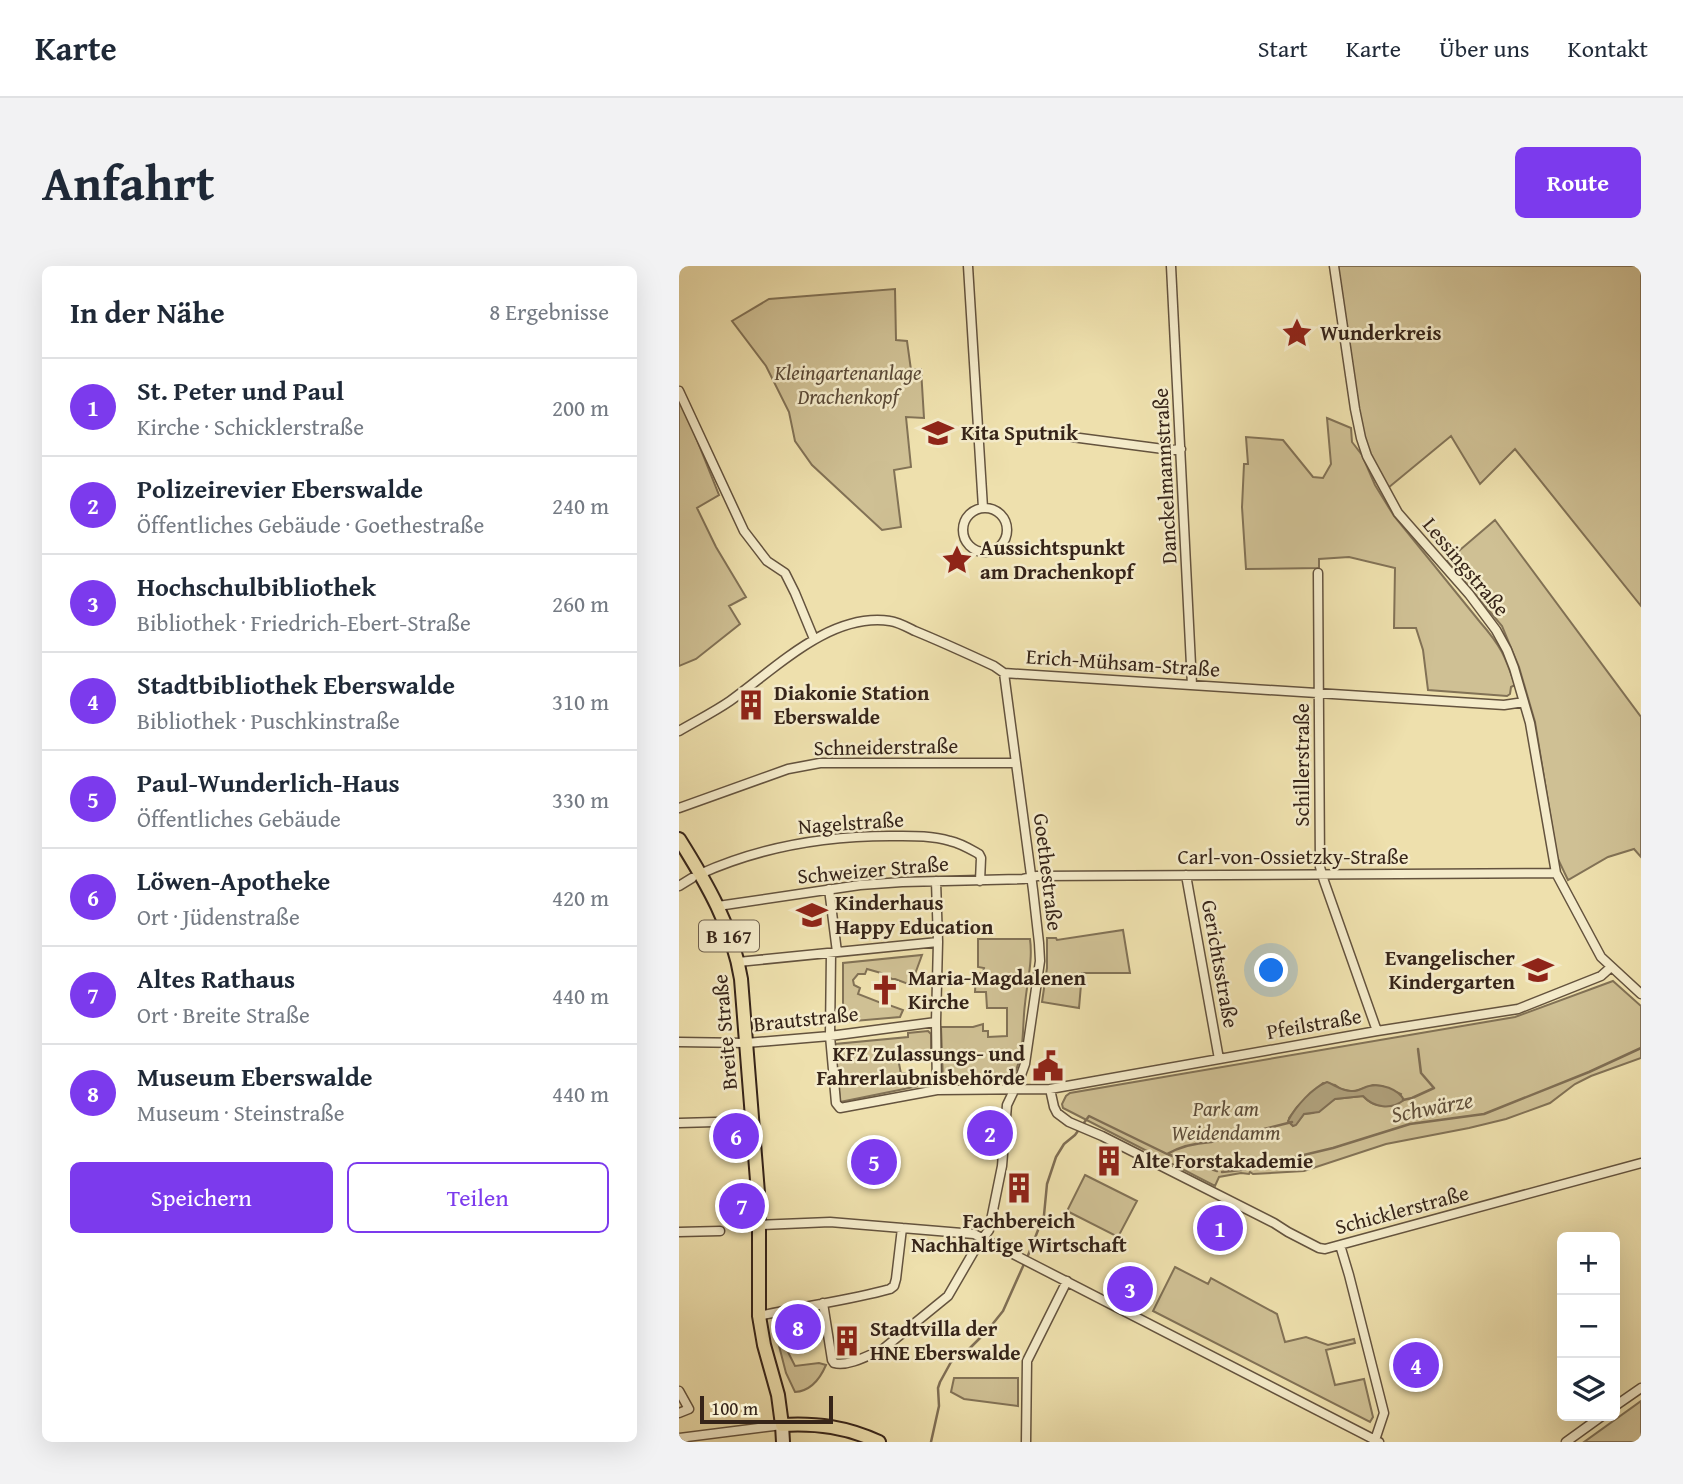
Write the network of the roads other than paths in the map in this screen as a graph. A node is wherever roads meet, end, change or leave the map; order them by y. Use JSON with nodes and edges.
{"nodes":[{"id":1,"x":968,"y":266,"type":"edge"},
{"id":2,"x":1171,"y":266,"type":"edge"},
{"id":3,"x":1334,"y":266,"type":"edge"},
{"id":4,"x":679,"y":391,"type":"edge"},
{"id":5,"x":1072,"y":437,"type":"dead end"},
{"id":6,"x":1181,"y":449,"type":"junction"},
{"id":7,"x":983,"y":508,"type":"junction"},
{"id":8,"x":1318,"y":573,"type":"dead end"},
{"id":9,"x":814,"y":639,"type":"junction"},
{"id":10,"x":1004,"y":673,"type":"junction"},
{"id":11,"x":1192,"y":685,"type":"junction"},
{"id":12,"x":1319,"y":694,"type":"junction"},
{"id":13,"x":1524,"y":702,"type":"junction"},
{"id":14,"x":679,"y":731,"type":"edge"},
{"id":15,"x":1016,"y":763,"type":"junction"},
{"id":16,"x":679,"y":808,"type":"edge"},
{"id":17,"x":679,"y":839,"type":"edge"},
{"id":18,"x":1556,"y":873,"type":"junction"},
{"id":19,"x":1321,"y":874,"type":"junction"},
{"id":20,"x":1186,"y":875,"type":"junction"},
{"id":21,"x":696,"y":876,"type":"junction"},
{"id":22,"x":1031,"y":877,"type":"junction"},
{"id":23,"x":980,"y":880,"type":"junction"},
{"id":24,"x":936,"y":881,"type":"junction"},
{"id":25,"x":679,"y":886,"type":"edge"},
{"id":26,"x":829,"y":889,"type":"junction"},
{"id":27,"x":717,"y":906,"type":"junction"},
{"id":28,"x":938,"y":942,"type":"junction"},
{"id":29,"x":834,"y":953,"type":"junction"},
{"id":30,"x":739,"y":962,"type":"junction"},
{"id":31,"x":1611,"y":967,"type":"junction"},
{"id":32,"x":1641,"y":994,"type":"edge"},
{"id":33,"x":936,"y":1023,"type":"junction"},
{"id":34,"x":1377,"y":1031,"type":"junction"},
{"id":35,"x":830,"y":1036,"type":"junction"},
{"id":36,"x":679,"y":1042,"type":"edge"},
{"id":37,"x":746,"y":1043,"type":"junction"},
{"id":38,"x":1219,"y":1059,"type":"junction"},
{"id":39,"x":1014,"y":1089,"type":"junction"},
{"id":40,"x":1050,"y":1089,"type":"junction"},
{"id":41,"x":937,"y":1090,"type":"junction"},
{"id":42,"x":752,"y":1121,"type":"junction"},
{"id":43,"x":679,"y":1123,"type":"edge"},
{"id":44,"x":1641,"y":1163,"type":"edge"},
{"id":45,"x":902,"y":1228,"type":"junction"},
{"id":46,"x":757,"y":1229,"type":"junction"},
{"id":47,"x":720,"y":1231,"type":"dead end"},
{"id":48,"x":679,"y":1232,"type":"edge"},
{"id":49,"x":983,"y":1238,"type":"junction"},
{"id":50,"x":1340,"y":1245,"type":"junction"},
{"id":51,"x":1067,"y":1281,"type":"junction"},
{"id":52,"x":823,"y":1303,"type":"junction"},
{"id":53,"x":758,"y":1316,"type":"junction"},
{"id":54,"x":1641,"y":1388,"type":"edge"},
{"id":55,"x":679,"y":1391,"type":"edge"},
{"id":56,"x":1620,"y":1403,"type":"edge"},
{"id":57,"x":679,"y":1413,"type":"edge"},
{"id":58,"x":1595,"y":1421,"type":"edge"},
{"id":59,"x":782,"y":1425,"type":"junction"},
{"id":60,"x":679,"y":1438,"type":"edge"},
{"id":61,"x":1377,"y":1441,"type":"edge"},
{"id":62,"x":783,"y":1442,"type":"edge"},
{"id":63,"x":879,"y":1442,"type":"edge"},
{"id":64,"x":1026,"y":1442,"type":"edge"},
{"id":65,"x":1566,"y":1442,"type":"edge"}],
"edges":[{"from":1,"to":7,"type":"street"},
{"from":2,"to":6,"type":"street","name":"Danckelmannstraße"},
{"from":3,"to":13,"type":"street","name":"Lessingstraße"},
{"from":4,"to":9,"type":"street"},
{"from":5,"to":6,"type":"street"},
{"from":6,"to":11,"type":"street","name":"Danckelmannstraße"},
{"from":7,"to":7,"type":"street"},
{"from":8,"to":12,"type":"street","name":"Schillerstraße"},
{"from":9,"to":10,"type":"street","name":"Erich-Mühsam-Straße"},
{"from":9,"to":14,"type":"street","name":"Erich-Mühsam-Straße"},
{"from":10,"to":11,"type":"street","name":"Erich-Mühsam-Straße"},
{"from":10,"to":15,"type":"street","name":"Goethestraße"},
{"from":11,"to":12,"type":"street","name":"Erich-Mühsam-Straße"},
{"from":12,"to":13,"type":"street","name":"Erich-Mühsam-Straße"},
{"from":12,"to":19,"type":"street","name":"Schillerstraße"},
{"from":13,"to":18,"type":"street","name":"Lessingstraße"},
{"from":15,"to":16,"type":"street","name":"Schneiderstraße"},
{"from":15,"to":22,"type":"street","name":"Goethestraße"},
{"from":17,"to":21,"type":"main road","name":"Breite Straße","number":"B 167"},
{"from":18,"to":19,"type":"street","name":"Carl-von-Ossietzky-Straße"},
{"from":18,"to":31,"type":"street","name":"Lessingstraße"},
{"from":19,"to":20,"type":"street","name":"Carl-von-Ossietzky-Straße"},
{"from":19,"to":34,"type":"street","name":"Schillerstraße"},
{"from":20,"to":22,"type":"street","name":"Carl-von-Ossietzky-Straße"},
{"from":20,"to":38,"type":"street","name":"Gerichtsstraße"},
{"from":21,"to":23,"type":"street","name":"Nagelstraße"},
{"from":21,"to":25,"type":"street","name":"Nagelstraße"},
{"from":21,"to":27,"type":"main road","name":"Breite Straße","number":"B 167"},
{"from":22,"to":23,"type":"street","name":"Schweizer Straße"},
{"from":22,"to":39,"type":"street","name":"Goethestraße"},
{"from":23,"to":24,"type":"street","name":"Schweizer Straße"},
{"from":24,"to":26,"type":"street","name":"Schweizer Straße"},
{"from":24,"to":28,"type":"street"},
{"from":26,"to":27,"type":"street","name":"Schweizer Straße"},
{"from":26,"to":29,"type":"street"},
{"from":27,"to":30,"type":"main road","name":"Breite Straße","number":"B 167"},
{"from":28,"to":29,"type":"street"},
{"from":28,"to":33,"type":"street"},
{"from":29,"to":30,"type":"street"},
{"from":29,"to":35,"type":"street"},
{"from":30,"to":37,"type":"main road","name":"Breite Straße","number":"B 167"},
{"from":31,"to":32,"type":"street","name":"Lessingstraße"},
{"from":31,"to":34,"type":"street","name":"Pfeilstraße"},
{"from":33,"to":35,"type":"street","name":"Brautstraße"},
{"from":33,"to":41,"type":"street"},
{"from":34,"to":38,"type":"street","name":"Pfeilstraße"},
{"from":35,"to":37,"type":"street","name":"Brautstraße"},
{"from":35,"to":41,"type":"street","name":"Pfeilstraße"},
{"from":36,"to":37,"type":"street","name":"Brautstraße"},
{"from":37,"to":42,"type":"main road","name":"Breite Straße","number":"B 167"},
{"from":38,"to":40,"type":"street","name":"Pfeilstraße"},
{"from":39,"to":40,"type":"street","name":"Pfeilstraße"},
{"from":39,"to":41,"type":"street","name":"Pfeilstraße"},
{"from":39,"to":49,"type":"street","name":"Goethestraße"},
{"from":40,"to":50,"type":"street","name":"Schicklerstraße"},
{"from":42,"to":43,"type":"street"},
{"from":42,"to":46,"type":"main road","name":"Breite Straße","number":"B 167"},
{"from":44,"to":50,"type":"street","name":"Schicklerstraße"},
{"from":45,"to":46,"type":"street"},
{"from":45,"to":49,"type":"street"},
{"from":45,"to":52,"type":"street"},
{"from":46,"to":53,"type":"main road","name":"Breite Straße","number":"B 167"},
{"from":47,"to":48,"type":"street"},
{"from":49,"to":51,"type":"street"},
{"from":49,"to":52,"type":"street","name":"Goethestraße"},
{"from":50,"to":61,"type":"street"},
{"from":51,"to":61,"type":"street"},
{"from":51,"to":64,"type":"street"},
{"from":52,"to":53,"type":"street"},
{"from":53,"to":59,"type":"main road","name":"Breite Straße","number":"B 167"},
{"from":54,"to":56,"type":"street"},
{"from":55,"to":57,"type":"street"},
{"from":58,"to":65,"type":"street"},
{"from":59,"to":60,"type":"street"},
{"from":59,"to":62,"type":"main road","name":"Breite Straße"},
{"from":59,"to":63,"type":"main road"}]}
